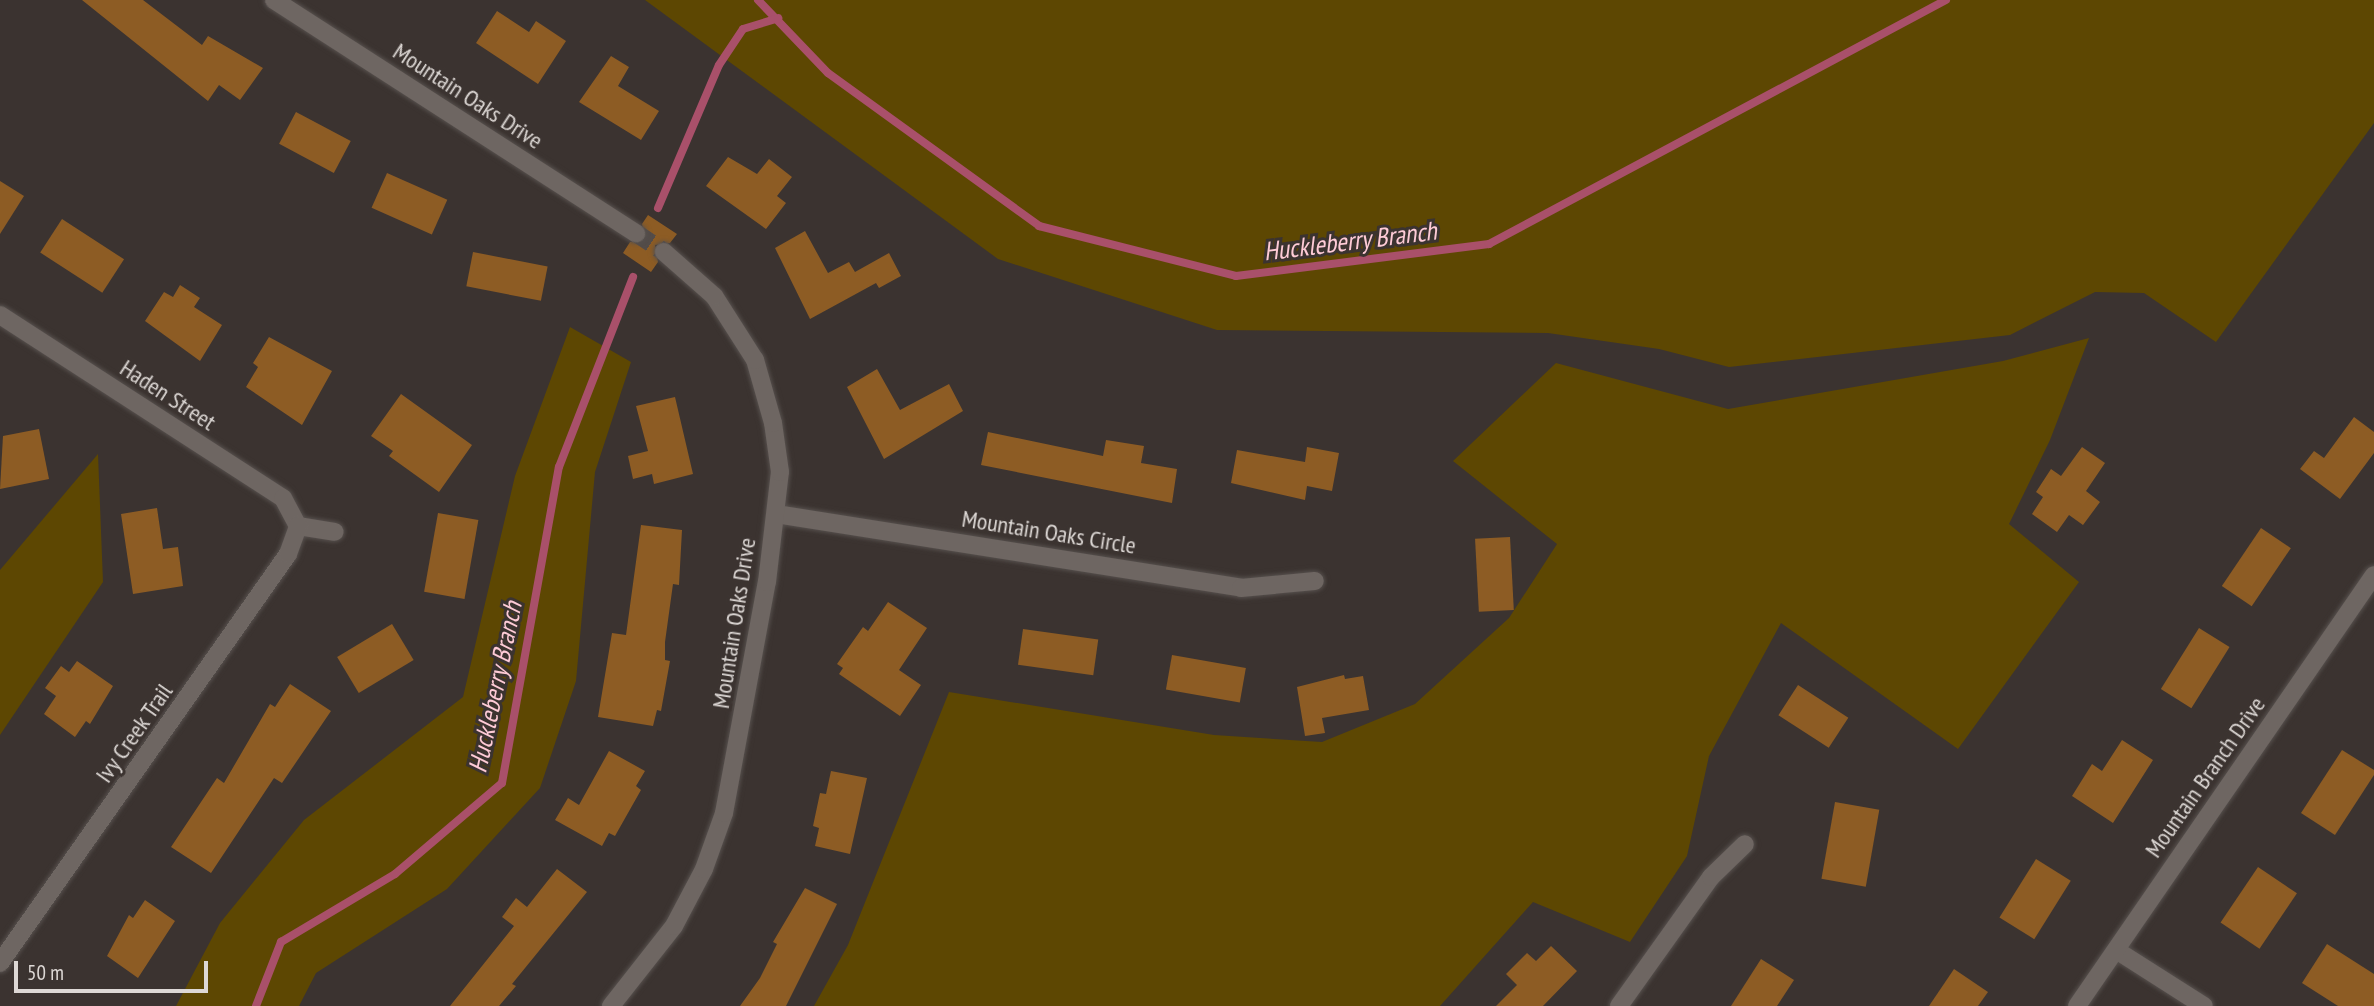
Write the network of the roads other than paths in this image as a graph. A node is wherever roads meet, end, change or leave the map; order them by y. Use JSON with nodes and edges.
{"nodes":[{"id":1,"x":274,"y":0,"type":"edge"},
{"id":2,"x":297,"y":6,"type":"edge"},
{"id":3,"x":636,"y":233,"type":"tunnel mouth"},
{"id":4,"x":664,"y":251,"type":"tunnel mouth"},
{"id":5,"x":0,"y":316,"type":"edge"},
{"id":6,"x":776,"y":514,"type":"junction"},
{"id":7,"x":298,"y":526,"type":"junction"},
{"id":8,"x":335,"y":533,"type":"dead end"},
{"id":9,"x":2374,"y":575,"type":"edge"},
{"id":10,"x":1315,"y":581,"type":"dead end"},
{"id":11,"x":1745,"y":844,"type":"dead end"},
{"id":12,"x":2116,"y":950,"type":"junction"},
{"id":13,"x":0,"y":962,"type":"edge"},
{"id":14,"x":611,"y":1006,"type":"edge"},
{"id":15,"x":1619,"y":1006,"type":"edge"},
{"id":16,"x":2077,"y":1006,"type":"edge"},
{"id":17,"x":2204,"y":1006,"type":"edge"}],
"edges":[{"from":1,"to":2,"type":"street","name":"Mountain Oaks Drive"},
{"from":2,"to":3,"type":"street","name":"Mountain Oaks Drive"},
{"from":4,"to":6,"type":"street","name":"Mountain Oaks Drive"},
{"from":5,"to":7,"type":"street","name":"Haden Street"},
{"from":6,"to":10,"type":"street","name":"Mountain Oaks Circle"},
{"from":6,"to":14,"type":"street","name":"Mountain Oaks Drive"},
{"from":7,"to":8,"type":"street"},
{"from":7,"to":13,"type":"street","name":"Ivy Creek Trail"},
{"from":9,"to":12,"type":"street","name":"Mountain Branch Drive"},
{"from":11,"to":15,"type":"street"},
{"from":12,"to":16,"type":"street","name":"Mountain Branch Drive"},
{"from":12,"to":17,"type":"street"}]}
